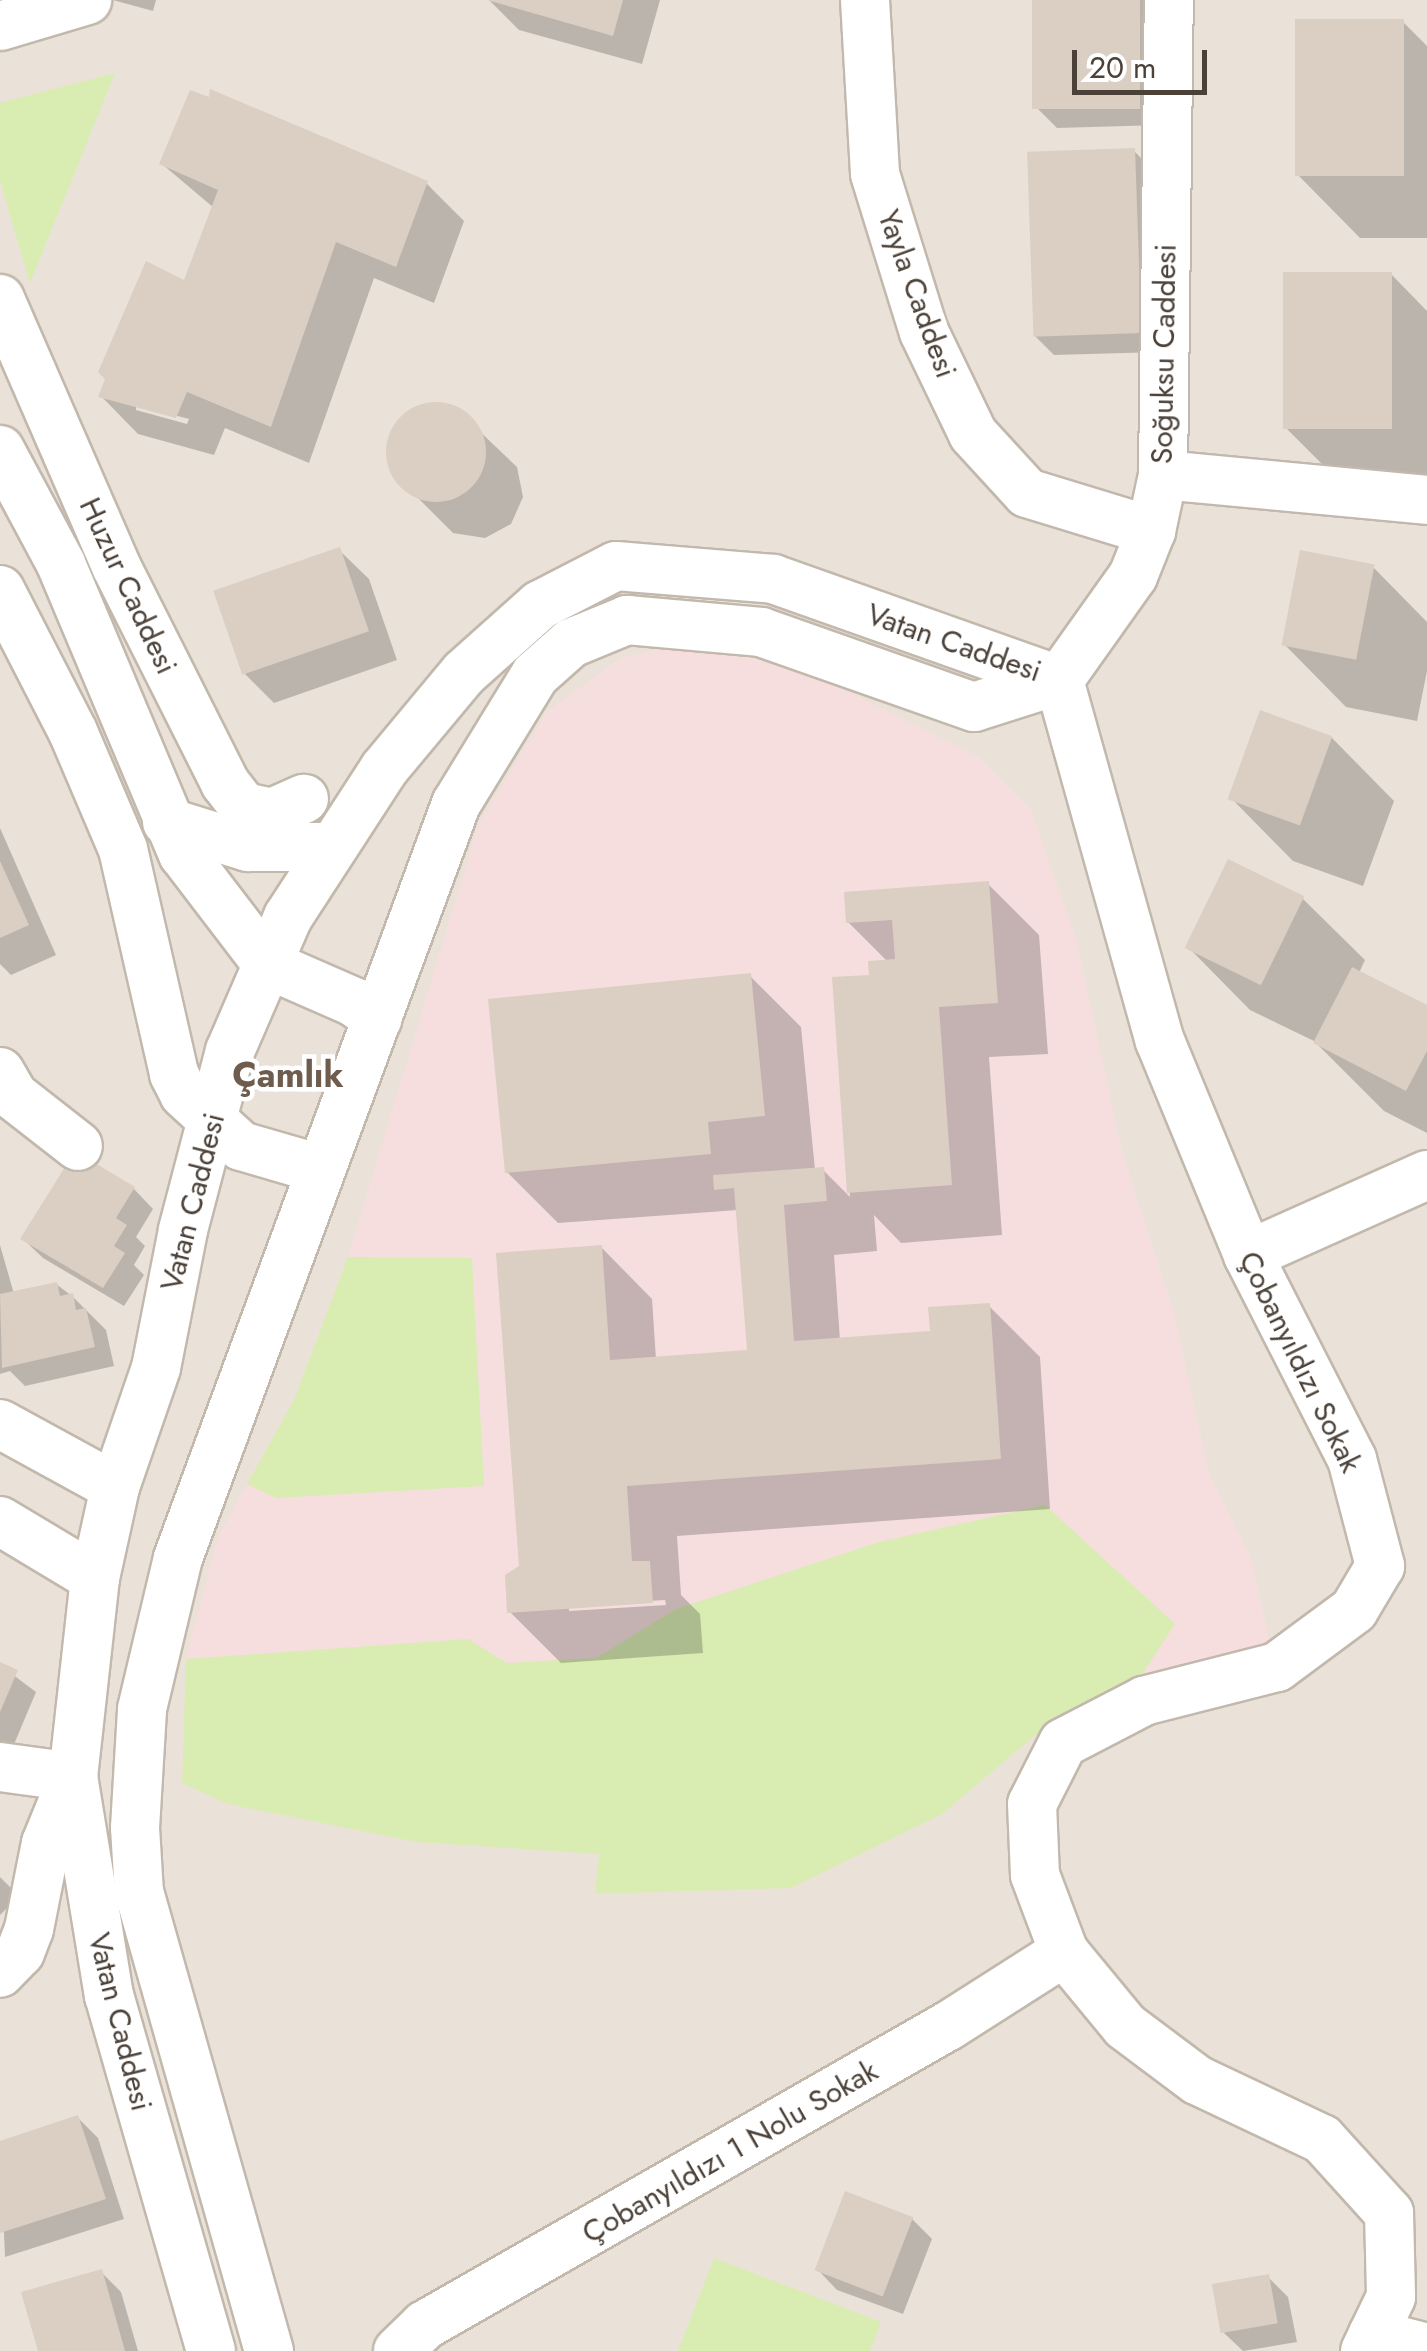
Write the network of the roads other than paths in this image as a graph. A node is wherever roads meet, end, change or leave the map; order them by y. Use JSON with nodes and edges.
{"nodes":[{"id":1,"x":86,"y":0,"type":"edge"},
{"id":2,"x":865,"y":0,"type":"edge"},
{"id":3,"x":1168,"y":0,"type":"edge"},
{"id":4,"x":0,"y":26,"type":"edge"},
{"id":5,"x":0,"y":298,"type":"edge"},
{"id":6,"x":0,"y":450,"type":"edge"},
{"id":7,"x":1162,"y":475,"type":"junction"},
{"id":8,"x":1427,"y":500,"type":"edge"},
{"id":9,"x":1151,"y":532,"type":"junction"},
{"id":10,"x":0,"y":590,"type":"edge"},
{"id":11,"x":1060,"y":680,"type":"junction"},
{"id":12,"x":304,"y":799,"type":"dead end"},
{"id":13,"x":167,"y":822,"type":"junction"},
{"id":14,"x":334,"y":847,"type":"junction"},
{"id":15,"x":266,"y":964,"type":"junction"},
{"id":16,"x":376,"y":1019,"type":"junction"},
{"id":17,"x":0,"y":1072,"type":"edge"},
{"id":18,"x":213,"y":1118,"type":"junction"},
{"id":19,"x":78,"y":1146,"type":"dead end"},
{"id":20,"x":320,"y":1168,"type":"junction"},
{"id":21,"x":1427,"y":1174,"type":"edge"},
{"id":22,"x":1248,"y":1256,"type":"junction"},
{"id":23,"x":0,"y":1424,"type":"edge"},
{"id":24,"x":115,"y":1487,"type":"junction"},
{"id":25,"x":0,"y":1521,"type":"edge"},
{"id":26,"x":96,"y":1578,"type":"junction"},
{"id":27,"x":0,"y":1766,"type":"edge"},
{"id":28,"x":73,"y":1778,"type":"junction"},
{"id":29,"x":1064,"y":1952,"type":"junction"},
{"id":30,"x":0,"y":1972,"type":"edge"},
{"id":31,"x":1369,"y":2342,"type":"edge"},
{"id":32,"x":1427,"y":2348,"type":"edge"},
{"id":33,"x":211,"y":2351,"type":"edge"},
{"id":34,"x":268,"y":2351,"type":"edge"},
{"id":35,"x":398,"y":2351,"type":"edge"}],
"edges":[{"from":1,"to":4,"type":"street"},
{"from":2,"to":9,"type":"street","name":"Yayla Caddesi"},
{"from":3,"to":7,"type":"street","name":"Soğuksu Caddesi"},
{"from":5,"to":12,"type":"street","name":"Huzur Caddesi"},
{"from":6,"to":13,"type":"street","name":"Huzur Caddesi"},
{"from":7,"to":8,"type":"street"},
{"from":7,"to":9,"type":"street","name":"Soğuksu Caddesi"},
{"from":9,"to":11,"type":"street","name":"Soğuksu Caddesi"},
{"from":10,"to":18,"type":"street"},
{"from":11,"to":14,"type":"street","name":"Vatan Caddesi"},
{"from":11,"to":16,"type":"street","name":"Vatan Caddesi"},
{"from":11,"to":22,"type":"street","name":"Çobanyıldızı Sokak"},
{"from":13,"to":14,"type":"street"},
{"from":13,"to":15,"type":"street","name":"Huzur Caddesi"},
{"from":14,"to":15,"type":"street","name":"Vatan Caddesi"},
{"from":15,"to":16,"type":"street"},
{"from":15,"to":18,"type":"street","name":"Vatan Caddesi"},
{"from":16,"to":20,"type":"street","name":"Vatan Caddesi"},
{"from":17,"to":19,"type":"street"},
{"from":18,"to":20,"type":"street"},
{"from":18,"to":24,"type":"street","name":"Vatan Caddesi"},
{"from":20,"to":34,"type":"street","name":"Vatan Caddesi"},
{"from":21,"to":22,"type":"street"},
{"from":22,"to":29,"type":"street","name":"Çobanyıldızı Sokak"},
{"from":23,"to":24,"type":"street"},
{"from":24,"to":26,"type":"street","name":"Vatan Caddesi"},
{"from":25,"to":26,"type":"street"},
{"from":26,"to":28,"type":"street","name":"Vatan Caddesi"},
{"from":27,"to":28,"type":"street"},
{"from":28,"to":30,"type":"street"},
{"from":28,"to":33,"type":"street","name":"Vatan Caddesi"},
{"from":29,"to":31,"type":"street","name":"Çobanyıldızı Sokak"},
{"from":29,"to":35,"type":"street","name":"Çobanyıldızı 1 Nolu Sokak"},
{"from":31,"to":32,"type":"street"}]}
